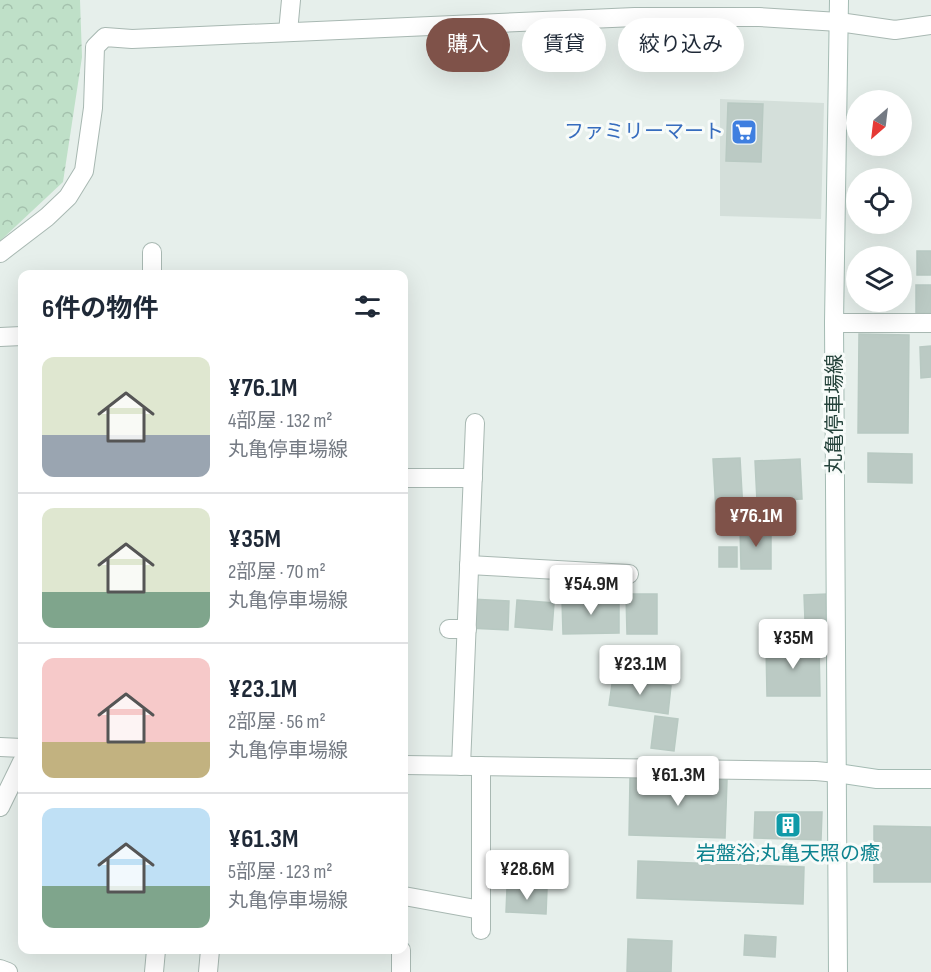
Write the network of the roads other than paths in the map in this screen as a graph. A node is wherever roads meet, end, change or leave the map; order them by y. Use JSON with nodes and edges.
{"nodes":[{"id":1,"x":291,"y":0,"type":"edge"},
{"id":2,"x":839,"y":0,"type":"edge"},
{"id":3,"x":839,"y":22,"type":"junction"},
{"id":4,"x":931,"y":25,"type":"edge"},
{"id":5,"x":288,"y":32,"type":"junction"},
{"id":6,"x":152,"y":252,"type":"dead end"},
{"id":7,"x":0,"y":253,"type":"edge"},
{"id":8,"x":152,"y":270,"type":"edge"},
{"id":9,"x":834,"y":323,"type":"junction"},
{"id":10,"x":931,"y":323,"type":"edge"},
{"id":11,"x":18,"y":336,"type":"edge"},
{"id":12,"x":0,"y":337,"type":"edge"},
{"id":13,"x":475,"y":423,"type":"dead end"},
{"id":14,"x":408,"y":478,"type":"edge"},
{"id":15,"x":473,"y":478,"type":"junction"},
{"id":16,"x":469,"y":565,"type":"junction"},
{"id":17,"x":569,"y":571,"type":"junction"},
{"id":18,"x":629,"y":574,"type":"dead end"},
{"id":19,"x":568,"y":592,"type":"dead end"},
{"id":20,"x":0,"y":747,"type":"edge"},
{"id":21,"x":18,"y":748,"type":"edge"},
{"id":22,"x":408,"y":765,"type":"edge"},
{"id":23,"x":461,"y":766,"type":"junction"},
{"id":24,"x":480,"y":766,"type":"junction"},
{"id":25,"x":18,"y":770,"type":"edge"},
{"id":26,"x":837,"y":773,"type":"junction"},
{"id":27,"x":931,"y":779,"type":"edge"},
{"id":28,"x":0,"y":807,"type":"edge"},
{"id":29,"x":408,"y":897,"type":"edge"},
{"id":30,"x":481,"y":910,"type":"junction"},
{"id":31,"x":481,"y":930,"type":"dead end"},
{"id":32,"x":156,"y":954,"type":"edge"},
{"id":33,"x":210,"y":954,"type":"edge"},
{"id":34,"x":401,"y":954,"type":"edge"},
{"id":35,"x":0,"y":969,"type":"edge"},
{"id":36,"x":8,"y":972,"type":"edge"},
{"id":37,"x":154,"y":972,"type":"edge"},
{"id":38,"x":208,"y":972,"type":"edge"},
{"id":39,"x":401,"y":972,"type":"edge"},
{"id":40,"x":838,"y":972,"type":"edge"}],
"edges":[{"from":1,"to":5,"type":"street"},
{"from":2,"to":3,"type":"street","name":"丸亀停車場線"},
{"from":3,"to":4,"type":"street"},
{"from":3,"to":5,"type":"street"},
{"from":3,"to":9,"type":"street","name":"丸亀停車場線"},
{"from":5,"to":7,"type":"street"},
{"from":6,"to":8,"type":"street"},
{"from":9,"to":10,"type":"street"},
{"from":9,"to":26,"type":"street","name":"丸亀停車場線"},
{"from":11,"to":12,"type":"street"},
{"from":13,"to":15,"type":"street"},
{"from":14,"to":15,"type":"street"},
{"from":15,"to":16,"type":"street"},
{"from":16,"to":17,"type":"street"},
{"from":16,"to":23,"type":"street"},
{"from":17,"to":18,"type":"street"},
{"from":17,"to":19,"type":"street"},
{"from":20,"to":21,"type":"street"},
{"from":22,"to":23,"type":"street"},
{"from":23,"to":24,"type":"street"},
{"from":24,"to":26,"type":"street"},
{"from":24,"to":30,"type":"street"},
{"from":25,"to":28,"type":"street"},
{"from":26,"to":27,"type":"street"},
{"from":26,"to":40,"type":"street","name":"丸亀停車場線"},
{"from":29,"to":30,"type":"street"},
{"from":30,"to":31,"type":"street"},
{"from":32,"to":37,"type":"street"},
{"from":33,"to":38,"type":"street"},
{"from":34,"to":39,"type":"street"},
{"from":35,"to":36,"type":"street"}]}
